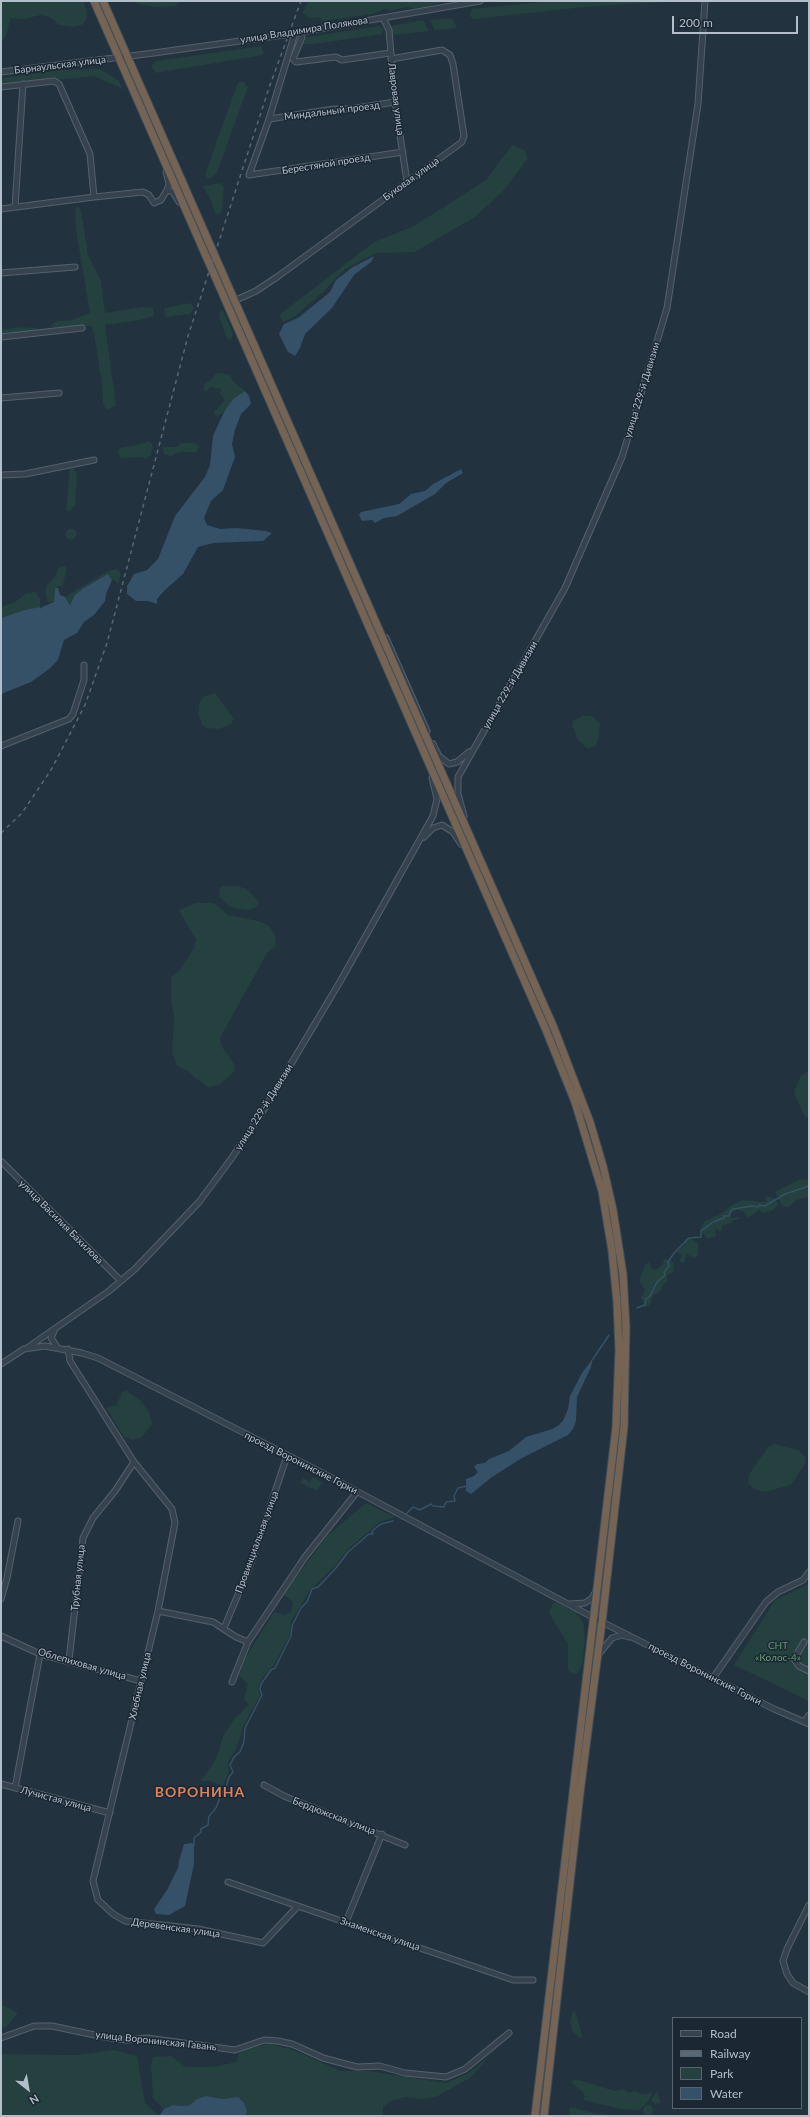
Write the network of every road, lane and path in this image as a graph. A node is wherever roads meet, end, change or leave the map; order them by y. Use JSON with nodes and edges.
{"nodes":[{"id":1,"x":94,"y":1,"type":"edge"},
{"id":2,"x":103,"y":1,"type":"edge"},
{"id":3,"x":480,"y":1,"type":"edge"},
{"id":4,"x":706,"y":1,"type":"edge"},
{"id":5,"x":383,"y":18,"type":"junction"},
{"id":6,"x":301,"y":32,"type":"junction"},
{"id":7,"x":295,"y":33,"type":"junction"},
{"id":8,"x":128,"y":56,"type":"junction"},
{"id":9,"x":391,"y":56,"type":"junction"},
{"id":10,"x":120,"y":58,"type":"junction"},
{"id":11,"x":1,"y":72,"type":"edge"},
{"id":12,"x":23,"y":84,"type":"junction"},
{"id":13,"x":1,"y":87,"type":"edge"},
{"id":14,"x":396,"y":102,"type":"junction"},
{"id":15,"x":269,"y":119,"type":"junction"},
{"id":16,"x":403,"y":152,"type":"junction"},
{"id":17,"x":165,"y":162,"type":"junction"},
{"id":18,"x":407,"y":182,"type":"junction"},
{"id":19,"x":167,"y":190,"type":"junction"},
{"id":20,"x":94,"y":197,"type":"junction"},
{"id":21,"x":15,"y":207,"type":"junction"},
{"id":22,"x":1,"y":209,"type":"edge"},
{"id":23,"x":193,"y":224,"type":"junction"},
{"id":24,"x":76,"y":267,"type":"dead end"},
{"id":25,"x":1,"y":273,"type":"edge"},
{"id":26,"x":236,"y":300,"type":"junction"},
{"id":27,"x":82,"y":328,"type":"dead end"},
{"id":28,"x":1,"y":337,"type":"edge"},
{"id":29,"x":59,"y":393,"type":"dead end"},
{"id":30,"x":1,"y":398,"type":"edge"},
{"id":31,"x":94,"y":460,"type":"dead end"},
{"id":32,"x":1,"y":476,"type":"edge"},
{"id":33,"x":372,"y":613,"type":"junction"},
{"id":34,"x":84,"y":666,"type":"dead end"},
{"id":35,"x":396,"y":687,"type":"junction"},
{"id":36,"x":1,"y":746,"type":"edge"},
{"id":37,"x":474,"y":747,"type":"junction"},
{"id":38,"x":417,"y":846,"type":"junction"},
{"id":39,"x":490,"y":882,"type":"junction"},
{"id":40,"x":527,"y":987,"type":"junction"},
{"id":41,"x":2,"y":1162,"type":"dead end"},
{"id":42,"x":121,"y":1281,"type":"junction"},
{"id":43,"x":59,"y":1325,"type":"junction"},
{"id":44,"x":45,"y":1346,"type":"junction"},
{"id":45,"x":57,"y":1347,"type":"junction"},
{"id":46,"x":24,"y":1349,"type":"junction"},
{"id":47,"x":68,"y":1349,"type":"junction"},
{"id":48,"x":1,"y":1364,"type":"edge"},
{"id":49,"x":287,"y":1456,"type":"junction"},
{"id":50,"x":134,"y":1462,"type":"junction"},
{"id":51,"x":357,"y":1492,"type":"junction"},
{"id":52,"x":18,"y":1522,"type":"dead end"},
{"id":53,"x":809,"y":1572,"type":"edge"},
{"id":54,"x":598,"y":1584,"type":"junction"},
{"id":55,"x":1,"y":1599,"type":"edge"},
{"id":56,"x":569,"y":1604,"type":"junction"},
{"id":57,"x":158,"y":1611,"type":"junction"},
{"id":58,"x":594,"y":1618,"type":"junction"},
{"id":59,"x":602,"y":1622,"type":"junction"},
{"id":60,"x":224,"y":1628,"type":"junction"},
{"id":61,"x":1,"y":1636,"type":"edge"},
{"id":62,"x":635,"y":1638,"type":"junction"},
{"id":63,"x":248,"y":1642,"type":"junction"},
{"id":64,"x":804,"y":1642,"type":"dead end"},
{"id":65,"x":40,"y":1654,"type":"junction"},
{"id":66,"x":598,"y":1654,"type":"junction"},
{"id":67,"x":69,"y":1660,"type":"junction"},
{"id":68,"x":809,"y":1672,"type":"edge"},
{"id":69,"x":713,"y":1678,"type":"junction"},
{"id":70,"x":141,"y":1681,"type":"junction"},
{"id":71,"x":232,"y":1682,"type":"dead end"},
{"id":72,"x":809,"y":1715,"type":"edge"},
{"id":73,"x":807,"y":1723,"type":"edge"},
{"id":74,"x":1,"y":1784,"type":"edge"},
{"id":75,"x":264,"y":1785,"type":"dead end"},
{"id":76,"x":15,"y":1788,"type":"junction"},
{"id":77,"x":110,"y":1813,"type":"junction"},
{"id":78,"x":382,"y":1834,"type":"junction"},
{"id":79,"x":405,"y":1845,"type":"dead end"},
{"id":80,"x":228,"y":1882,"type":"dead end"},
{"id":81,"x":809,"y":1905,"type":"edge"},
{"id":82,"x":296,"y":1907,"type":"junction"},
{"id":83,"x":113,"y":1914,"type":"joint"},
{"id":84,"x":346,"y":1922,"type":"junction"},
{"id":85,"x":533,"y":1980,"type":"dead end"},
{"id":86,"x":809,"y":1992,"type":"edge"},
{"id":87,"x":509,"y":2033,"type":"dead end"},
{"id":88,"x":1,"y":2038,"type":"edge"},
{"id":89,"x":536,"y":2116,"type":"edge"},
{"id":90,"x":544,"y":2116,"type":"edge"}],
"edges":[{"from":1,"to":10,"type":"highway"},
{"from":2,"to":8,"type":"highway"},
{"from":3,"to":5,"type":"street","name":"улица Владимира Полякова"},
{"from":4,"to":37,"type":"street","name":"улица 229-й Дивизии"},
{"from":5,"to":6,"type":"street","name":"улица Владимира Полякова"},
{"from":5,"to":9,"type":"street","name":"Лавровая улица"},
{"from":6,"to":7,"type":"street","name":"улица Владимира Полякова"},
{"from":6,"to":9,"type":"street","name":"Буковая улица"},
{"from":7,"to":8,"type":"street","name":"улица Владимира Полякова"},
{"from":7,"to":15,"type":"street"},
{"from":8,"to":10,"type":"street","name":"улица Владимира Полякова"},
{"from":8,"to":26,"type":"highway"},
{"from":9,"to":14,"type":"street","name":"Лавровая улица"},
{"from":9,"to":18,"type":"street","name":"Буковая улица"},
{"from":10,"to":11,"type":"street","name":"Барнаульская улица"},
{"from":10,"to":17,"type":"highway"},
{"from":12,"to":13,"type":"street"},
{"from":12,"to":20,"type":"street"},
{"from":12,"to":21,"type":"street"},
{"from":14,"to":15,"type":"street","name":"Миндальный проезд"},
{"from":14,"to":16,"type":"street","name":"Лавровая улица"},
{"from":15,"to":16,"type":"street","name":"Берестяной проезд"},
{"from":16,"to":18,"type":"street","name":"Лавровая улица"},
{"from":17,"to":19,"type":"street"},
{"from":17,"to":23,"type":"highway"},
{"from":18,"to":26,"type":"street","name":"Буковая улица"},
{"from":19,"to":20,"type":"street"},
{"from":19,"to":23,"type":"street"},
{"from":20,"to":21,"type":"street"},
{"from":21,"to":22,"type":"street"},
{"from":23,"to":35,"type":"highway"},
{"from":24,"to":25,"type":"street"},
{"from":26,"to":33,"type":"highway"},
{"from":27,"to":28,"type":"street"},
{"from":29,"to":30,"type":"street"},
{"from":31,"to":32,"type":"street"},
{"from":33,"to":37,"type":"street"},
{"from":33,"to":39,"type":"highway"},
{"from":34,"to":36,"type":"street"},
{"from":35,"to":38,"type":"street"},
{"from":35,"to":40,"type":"highway"},
{"from":37,"to":39,"type":"street","name":"улица 229-й Дивизии"},
{"from":38,"to":40,"type":"street"},
{"from":38,"to":42,"type":"street","name":"улица 229-й Дивизии"},
{"from":39,"to":59,"type":"highway"},
{"from":40,"to":54,"type":"highway"},
{"from":41,"to":42,"type":"street","name":"улица Василия Бахилова"},
{"from":42,"to":43,"type":"street","name":"улица 229-й Дивизии"},
{"from":43,"to":44,"type":"street"},
{"from":43,"to":45,"type":"street"},
{"from":43,"to":46,"type":"street","name":"улица 229-й Дивизии"},
{"from":44,"to":45,"type":"street","name":"проезд Воронинские Горки"},
{"from":44,"to":46,"type":"street","name":"проезд Воронинские Горки"},
{"from":45,"to":47,"type":"street","name":"проезд Воронинские Горки"},
{"from":46,"to":48,"type":"street","name":"проезд Воронинские Горки"},
{"from":47,"to":49,"type":"street","name":"проезд Воронинские Горки"},
{"from":47,"to":50,"type":"street","name":"Хлебная улица"},
{"from":49,"to":51,"type":"street","name":"проезд Воронинские Горки"},
{"from":49,"to":60,"type":"street","name":"Провинциальная улица"},
{"from":50,"to":57,"type":"street","name":"Хлебная улица"},
{"from":50,"to":67,"type":"street","name":"Трубная улица"},
{"from":51,"to":56,"type":"street","name":"проезд Воронинские Горки"},
{"from":51,"to":63,"type":"street"},
{"from":52,"to":55,"type":"street"},
{"from":53,"to":69,"type":"street"},
{"from":54,"to":56,"type":"street"},
{"from":54,"to":58,"type":"highway"},
{"from":56,"to":58,"type":"street","name":"проезд Воронинские Горки"},
{"from":57,"to":60,"type":"street"},
{"from":57,"to":70,"type":"street","name":"Хлебная улица"},
{"from":58,"to":59,"type":"street","name":"проезд Воронинские Горки"},
{"from":58,"to":89,"type":"highway"},
{"from":59,"to":62,"type":"street","name":"проезд Воронинские Горки"},
{"from":59,"to":66,"type":"highway"},
{"from":60,"to":63,"type":"street"},
{"from":61,"to":65,"type":"street","name":"Облепиховая улица"},
{"from":62,"to":66,"type":"street"},
{"from":62,"to":69,"type":"street","name":"проезд Воронинские Горки"},
{"from":63,"to":71,"type":"street"},
{"from":64,"to":68,"type":"street"},
{"from":65,"to":67,"type":"street","name":"Облепиховая улица"},
{"from":65,"to":76,"type":"street"},
{"from":66,"to":90,"type":"highway"},
{"from":67,"to":70,"type":"street","name":"Облепиховая улица"},
{"from":69,"to":73,"type":"street","name":"проезд Воронинские Горки"},
{"from":70,"to":77,"type":"street","name":"Хлебная улица"},
{"from":72,"to":73,"type":"street"},
{"from":74,"to":76,"type":"street","name":"Лучистая улица"},
{"from":75,"to":78,"type":"street","name":"Бердюжская улица"},
{"from":76,"to":77,"type":"street","name":"Лучистая улица"},
{"from":77,"to":83,"type":"street","name":"Хлебная улица"},
{"from":78,"to":79,"type":"street","name":"Бердюжская улица"},
{"from":78,"to":84,"type":"street"},
{"from":80,"to":82,"type":"street","name":"Знаменская улица"},
{"from":81,"to":86,"type":"street"},
{"from":82,"to":83,"type":"street","name":"Деревенская улица"},
{"from":82,"to":84,"type":"street","name":"Знаменская улица"},
{"from":84,"to":85,"type":"street","name":"Знаменская улица"},
{"from":87,"to":88,"type":"street","name":"улица Воронинская Гавань"}]}
